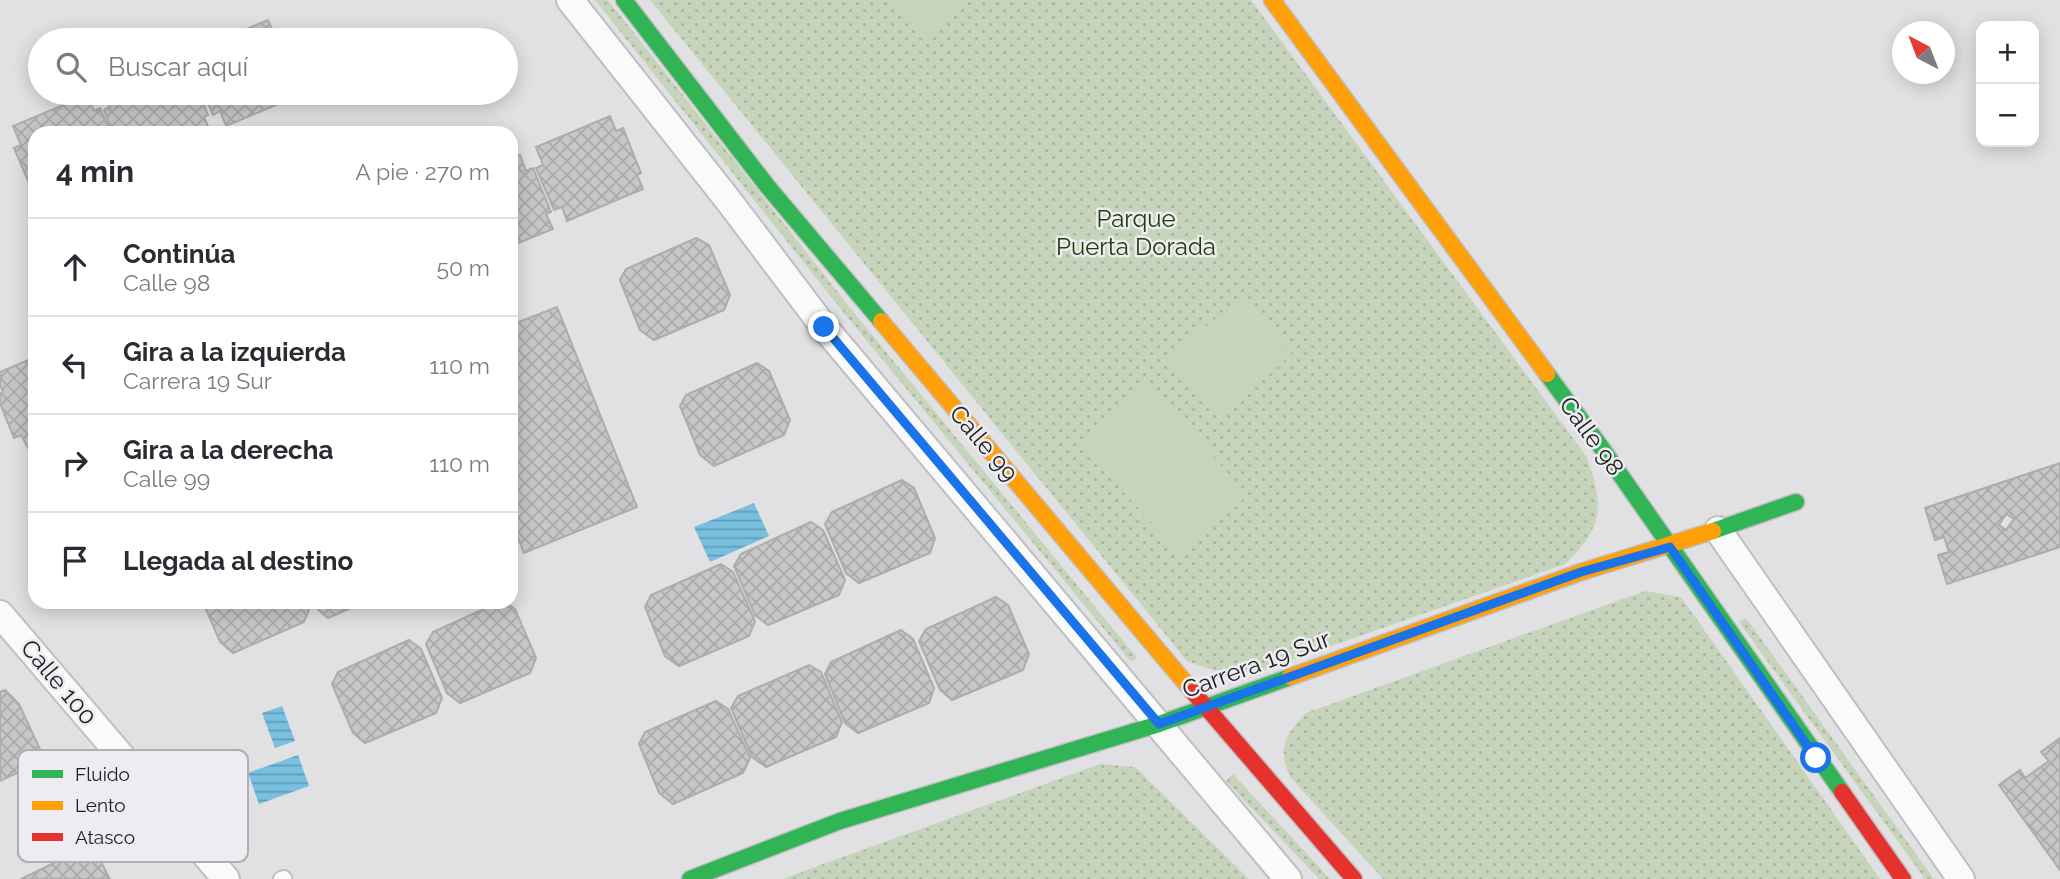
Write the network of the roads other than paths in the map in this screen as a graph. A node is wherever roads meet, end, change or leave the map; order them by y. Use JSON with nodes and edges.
{"nodes":[{"id":1,"x":570,"y":0,"type":"edge"},
{"id":2,"x":624,"y":0,"type":"edge"},
{"id":3,"x":1272,"y":0,"type":"edge"},
{"id":4,"x":1796,"y":502,"type":"dead end"},
{"id":5,"x":1718,"y":530,"type":"junction"},
{"id":6,"x":1670,"y":547,"type":"junction"},
{"id":7,"x":0,"y":614,"type":"edge"},
{"id":8,"x":1205,"y":706,"type":"junction"},
{"id":9,"x":1159,"y":724,"type":"junction"},
{"id":10,"x":116,"y":750,"type":"edge"},
{"id":11,"x":212,"y":862,"type":"edge"},
{"id":12,"x":226,"y":879,"type":"edge"},
{"id":13,"x":690,"y":879,"type":"edge"},
{"id":14,"x":1287,"y":879,"type":"edge"},
{"id":15,"x":1354,"y":879,"type":"edge"},
{"id":16,"x":1903,"y":879,"type":"edge"},
{"id":17,"x":1961,"y":879,"type":"edge"}],
"edges":[{"from":1,"to":9,"type":"street","name":"Calle 99"},
{"from":2,"to":8,"type":"street","name":"Calle 99"},
{"from":3,"to":6,"type":"street","name":"Calle 98"},
{"from":4,"to":5,"type":"street","name":"Carrera 19 Sur"},
{"from":5,"to":6,"type":"street","name":"Carrera 19 Sur"},
{"from":5,"to":17,"type":"street"},
{"from":6,"to":8,"type":"street","name":"Carrera 19 Sur"},
{"from":6,"to":16,"type":"street","name":"Calle 98"},
{"from":7,"to":10,"type":"street","name":"Calle 100"},
{"from":8,"to":9,"type":"street","name":"Carrera 19 Sur"},
{"from":8,"to":15,"type":"street","name":"Calle 99"},
{"from":9,"to":13,"type":"street","name":"Carrera 19 Sur"},
{"from":9,"to":14,"type":"street","name":"Calle 99"},
{"from":11,"to":12,"type":"street","name":"Calle 100"}]}
